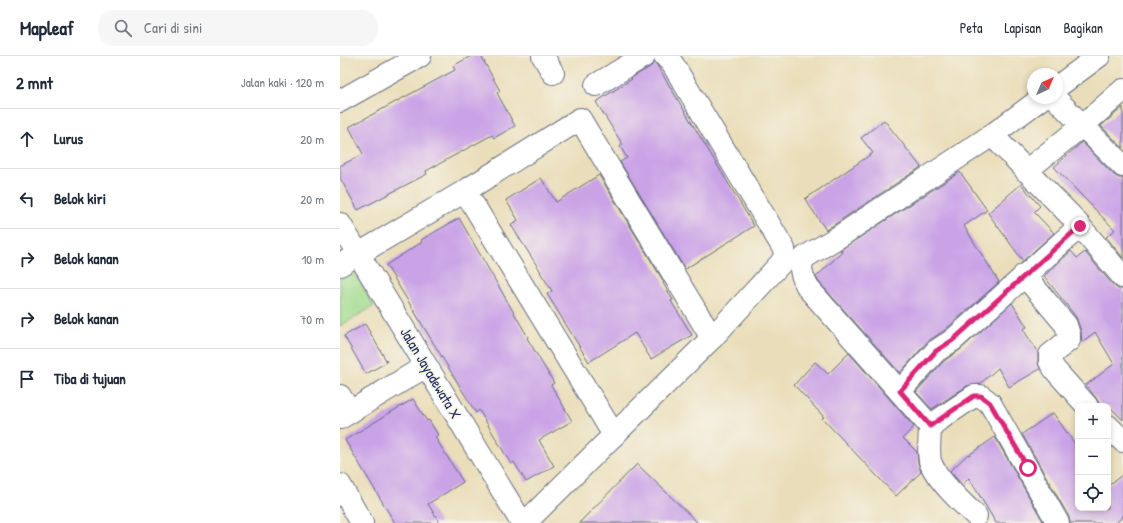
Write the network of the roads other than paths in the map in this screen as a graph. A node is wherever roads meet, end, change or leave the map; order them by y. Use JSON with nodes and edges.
{"nodes":[{"id":1,"x":420,"y":56,"type":"edge"},
{"id":2,"x":644,"y":56,"type":"edge"},
{"id":3,"x":665,"y":56,"type":"edge"},
{"id":4,"x":1099,"y":56,"type":"edge"},
{"id":5,"x":1063,"y":83,"type":"edge"},
{"id":6,"x":596,"y":85,"type":"dead end"},
{"id":7,"x":1123,"y":90,"type":"edge"},
{"id":8,"x":340,"y":102,"type":"edge"},
{"id":9,"x":1034,"y":104,"type":"edge"},
{"id":10,"x":1061,"y":104,"type":"edge"},
{"id":11,"x":1082,"y":126,"type":"junction"},
{"id":12,"x":992,"y":135,"type":"junction"},
{"id":13,"x":1123,"y":166,"type":"edge"},
{"id":14,"x":1026,"y":171,"type":"junction"},
{"id":15,"x":465,"y":191,"type":"junction"},
{"id":16,"x":340,"y":224,"type":"edge"},
{"id":17,"x":1080,"y":226,"type":"junction"},
{"id":18,"x":358,"y":254,"type":"junction"},
{"id":19,"x":340,"y":265,"type":"edge"},
{"id":20,"x":1024,"y":275,"type":"junction"},
{"id":21,"x":1123,"y":277,"type":"edge"},
{"id":22,"x":712,"y":338,"type":"junction"},
{"id":23,"x":426,"y":366,"type":"junction"},
{"id":24,"x":900,"y":391,"type":"junction"},
{"id":25,"x":1084,"y":403,"type":"edge"},
{"id":26,"x":343,"y":409,"type":"edge"},
{"id":27,"x":930,"y":426,"type":"junction"},
{"id":28,"x":1111,"y":429,"type":"edge"},
{"id":29,"x":614,"y":435,"type":"junction"},
{"id":30,"x":1123,"y":441,"type":"edge"},
{"id":31,"x":340,"y":485,"type":"edge"},
{"id":32,"x":976,"y":516,"type":"dead end"},
{"id":33,"x":362,"y":523,"type":"edge"},
{"id":34,"x":522,"y":523,"type":"edge"},
{"id":35,"x":525,"y":523,"type":"edge"},
{"id":36,"x":1058,"y":523,"type":"edge"}],
"edges":[{"from":1,"to":8,"type":"street"},
{"from":2,"to":6,"type":"street"},
{"from":3,"to":22,"type":"street"},
{"from":4,"to":5,"type":"street"},
{"from":7,"to":11,"type":"street"},
{"from":9,"to":12,"type":"street"},
{"from":10,"to":11,"type":"street"},
{"from":11,"to":13,"type":"street"},
{"from":11,"to":14,"type":"street"},
{"from":12,"to":14,"type":"street"},
{"from":12,"to":24,"type":"street"},
{"from":14,"to":17,"type":"street"},
{"from":15,"to":18,"type":"street"},
{"from":15,"to":22,"type":"street"},
{"from":15,"to":29,"type":"street"},
{"from":16,"to":18,"type":"street","name":"Jalan Jayadewata X"},
{"from":17,"to":20,"type":"street"},
{"from":17,"to":21,"type":"street"},
{"from":18,"to":19,"type":"street"},
{"from":18,"to":23,"type":"street","name":"Jalan Jayadewata X"},
{"from":20,"to":24,"type":"street"},
{"from":20,"to":25,"type":"street"},
{"from":22,"to":29,"type":"street"},
{"from":23,"to":26,"type":"street"},
{"from":23,"to":34,"type":"street","name":"Jalan Jayadewata X"},
{"from":24,"to":27,"type":"street"},
{"from":27,"to":32,"type":"street"},
{"from":27,"to":36,"type":"street"},
{"from":28,"to":30,"type":"street"},
{"from":29,"to":35,"type":"street"},
{"from":31,"to":33,"type":"street"}]}
